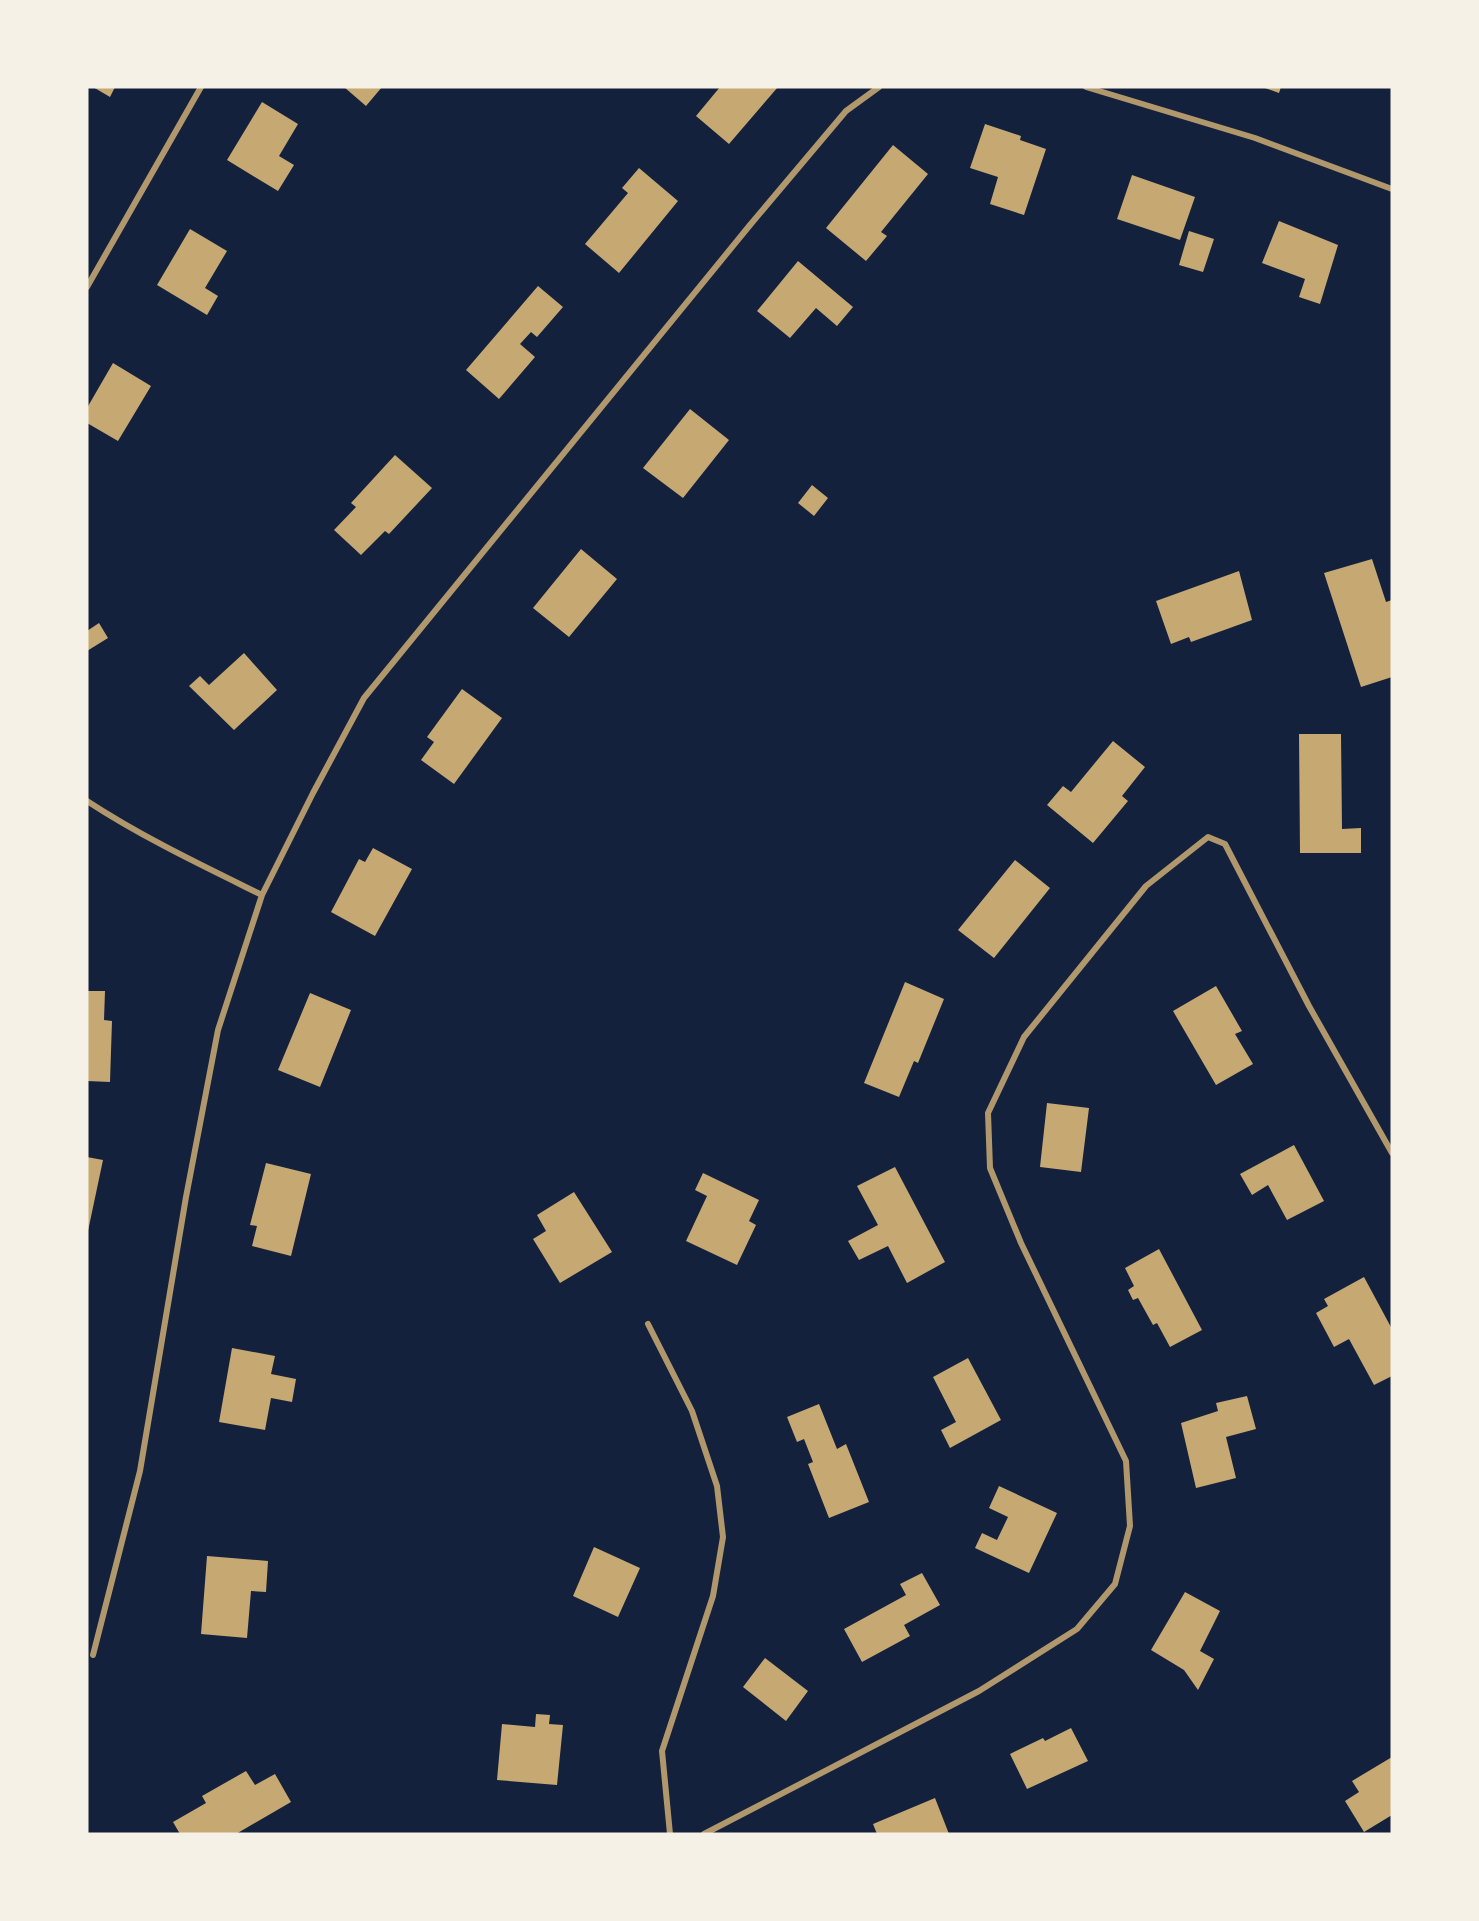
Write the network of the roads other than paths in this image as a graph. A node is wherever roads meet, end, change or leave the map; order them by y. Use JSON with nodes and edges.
{"nodes":[{"id":1,"x":201,"y":87,"type":"edge"},
{"id":2,"x":879,"y":87,"type":"edge"},
{"id":3,"x":1086,"y":87,"type":"edge"},
{"id":4,"x":1392,"y":189,"type":"edge"},
{"id":5,"x":87,"y":287,"type":"edge"},
{"id":6,"x":87,"y":801,"type":"edge"},
{"id":7,"x":262,"y":895,"type":"junction"},
{"id":8,"x":1392,"y":1135,"type":"edge"},
{"id":9,"x":1386,"y":1142,"type":"junction"},
{"id":10,"x":1392,"y":1153,"type":"edge"},
{"id":11,"x":648,"y":1324,"type":"dead end"},
{"id":12,"x":93,"y":1655,"type":"dead end"},
{"id":13,"x":670,"y":1834,"type":"edge"},
{"id":14,"x":704,"y":1834,"type":"edge"}],
"edges":[{"from":1,"to":5,"type":"street"},
{"from":2,"to":7,"type":"street"},
{"from":3,"to":4,"type":"street"},
{"from":6,"to":7,"type":"street"},
{"from":7,"to":12,"type":"street"},
{"from":8,"to":9,"type":"street"},
{"from":9,"to":10,"type":"street"},
{"from":9,"to":14,"type":"street"},
{"from":11,"to":13,"type":"street"}]}
